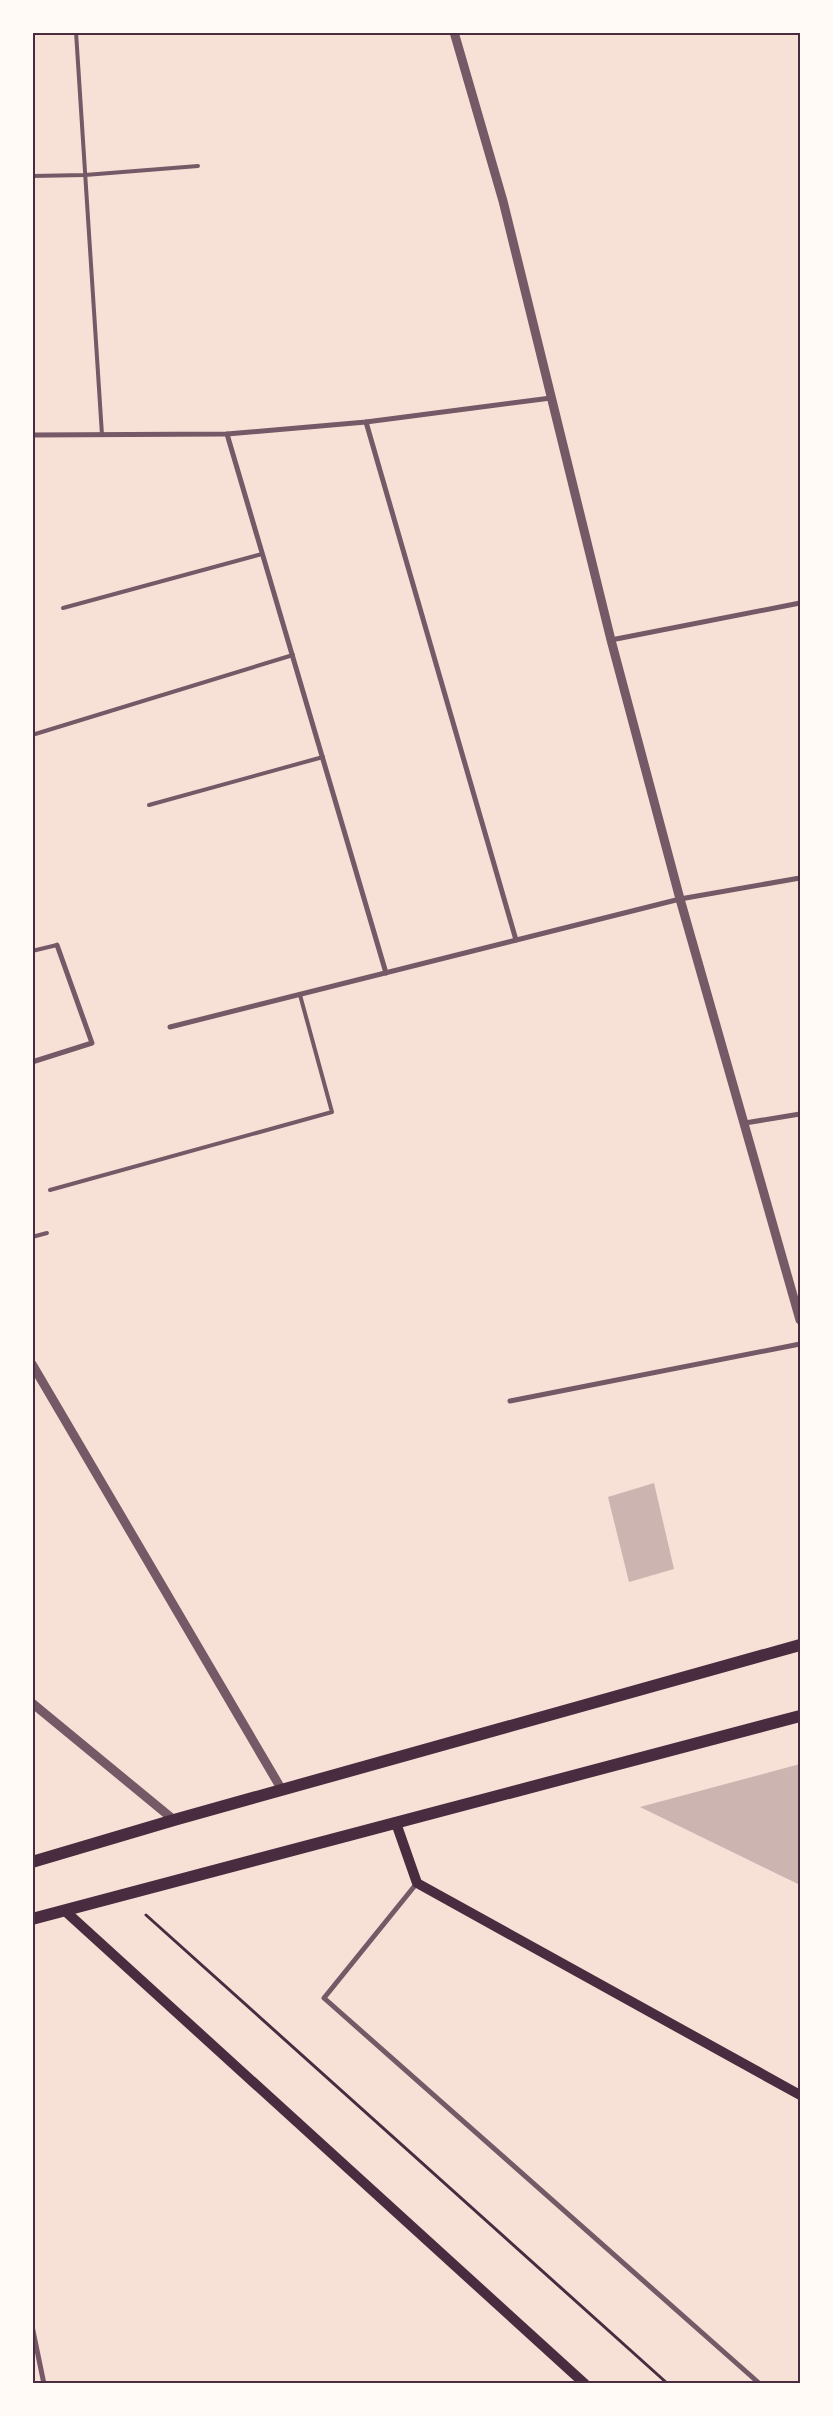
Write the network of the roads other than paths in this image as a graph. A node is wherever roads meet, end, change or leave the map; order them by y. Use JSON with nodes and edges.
{"nodes":[{"id":1,"x":76,"y":32,"type":"edge"},
{"id":2,"x":454,"y":32,"type":"edge"},
{"id":3,"x":198,"y":166,"type":"dead end"},
{"id":4,"x":85,"y":175,"type":"junction"},
{"id":5,"x":32,"y":176,"type":"edge"},
{"id":6,"x":551,"y":398,"type":"junction"},
{"id":7,"x":366,"y":422,"type":"junction"},
{"id":8,"x":227,"y":434,"type":"junction"},
{"id":9,"x":32,"y":435,"type":"edge"},
{"id":10,"x":102,"y":435,"type":"junction"},
{"id":11,"x":262,"y":554,"type":"junction"},
{"id":12,"x":800,"y":603,"type":"edge"},
{"id":13,"x":63,"y":608,"type":"dead end"},
{"id":14,"x":612,"y":640,"type":"junction"},
{"id":15,"x":293,"y":655,"type":"junction"},
{"id":16,"x":32,"y":735,"type":"edge"},
{"id":17,"x":323,"y":757,"type":"junction"},
{"id":18,"x":149,"y":805,"type":"dead end"},
{"id":19,"x":800,"y":878,"type":"edge"},
{"id":20,"x":680,"y":899,"type":"junction"},
{"id":21,"x":516,"y":940,"type":"junction"},
{"id":22,"x":57,"y":945,"type":"joint"},
{"id":23,"x":32,"y":951,"type":"edge"},
{"id":24,"x":386,"y":973,"type":"junction"},
{"id":25,"x":300,"y":994,"type":"junction"},
{"id":26,"x":170,"y":1027,"type":"dead end"},
{"id":27,"x":32,"y":1062,"type":"edge"},
{"id":28,"x":800,"y":1114,"type":"edge"},
{"id":29,"x":745,"y":1123,"type":"junction"},
{"id":30,"x":50,"y":1190,"type":"dead end"},
{"id":31,"x":46,"y":1234,"type":"dead end"},
{"id":32,"x":32,"y":1237,"type":"edge"},
{"id":33,"x":800,"y":1320,"type":"edge"},
{"id":34,"x":800,"y":1344,"type":"edge"},
{"id":35,"x":32,"y":1364,"type":"edge"},
{"id":36,"x":510,"y":1400,"type":"dead end"},
{"id":37,"x":800,"y":1645,"type":"edge"},
{"id":38,"x":32,"y":1703,"type":"edge"},
{"id":39,"x":800,"y":1716,"type":"edge"},
{"id":40,"x":282,"y":1790,"type":"junction"},
{"id":41,"x":174,"y":1820,"type":"junction"},
{"id":42,"x":396,"y":1823,"type":"junction"},
{"id":43,"x":32,"y":1862,"type":"edge"},
{"id":44,"x":417,"y":1883,"type":"junction"},
{"id":45,"x":64,"y":1910,"type":"junction"},
{"id":46,"x":32,"y":1919,"type":"edge"},
{"id":47,"x":800,"y":2095,"type":"edge"},
{"id":48,"x":32,"y":2326,"type":"edge"},
{"id":49,"x":44,"y":2384,"type":"edge"},
{"id":50,"x":585,"y":2384,"type":"edge"},
{"id":51,"x":760,"y":2384,"type":"edge"}],
"edges":[{"from":1,"to":4,"type":"lane"},
{"from":2,"to":6,"type":"street"},
{"from":3,"to":4,"type":"lane"},
{"from":4,"to":5,"type":"lane"},
{"from":4,"to":10,"type":"lane"},
{"from":6,"to":7,"type":"street"},
{"from":6,"to":14,"type":"street"},
{"from":7,"to":8,"type":"street"},
{"from":7,"to":21,"type":"street"},
{"from":8,"to":10,"type":"street"},
{"from":8,"to":11,"type":"street"},
{"from":9,"to":10,"type":"street"},
{"from":11,"to":13,"type":"lane"},
{"from":11,"to":15,"type":"street"},
{"from":12,"to":14,"type":"street"},
{"from":14,"to":20,"type":"street"},
{"from":15,"to":16,"type":"lane"},
{"from":15,"to":17,"type":"street"},
{"from":17,"to":18,"type":"lane"},
{"from":17,"to":24,"type":"street"},
{"from":19,"to":20,"type":"street"},
{"from":20,"to":21,"type":"street"},
{"from":20,"to":29,"type":"street"},
{"from":21,"to":24,"type":"street"},
{"from":22,"to":23,"type":"lane"},
{"from":22,"to":27,"type":"street"},
{"from":24,"to":25,"type":"street"},
{"from":25,"to":26,"type":"street"},
{"from":25,"to":30,"type":"lane"},
{"from":28,"to":29,"type":"street"},
{"from":29,"to":33,"type":"street"},
{"from":31,"to":32,"type":"lane"},
{"from":34,"to":36,"type":"street"},
{"from":35,"to":40,"type":"street"},
{"from":37,"to":40,"type":"main road"},
{"from":38,"to":41,"type":"street"},
{"from":39,"to":42,"type":"main road"},
{"from":40,"to":41,"type":"main road"},
{"from":41,"to":43,"type":"main road"},
{"from":42,"to":44,"type":"main road"},
{"from":42,"to":45,"type":"main road"},
{"from":44,"to":47,"type":"main road"},
{"from":44,"to":51,"type":"street"},
{"from":45,"to":46,"type":"main road"},
{"from":45,"to":50,"type":"main road"},
{"from":48,"to":49,"type":"street"}]}
